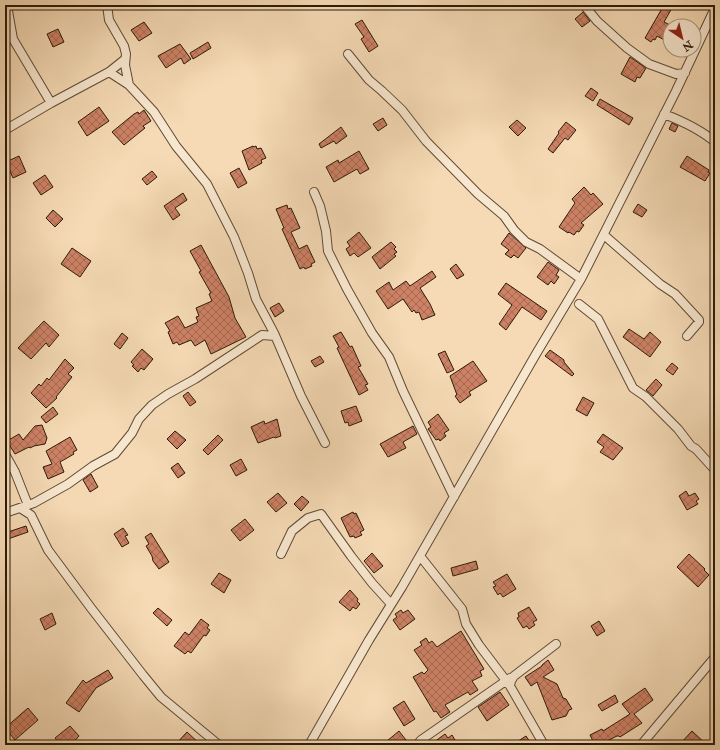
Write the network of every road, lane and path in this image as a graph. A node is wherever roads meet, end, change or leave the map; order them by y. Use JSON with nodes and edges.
{"nodes":[{"id":1,"x":5,"y":5,"type":"edge"},
{"id":2,"x":107,"y":5,"type":"edge"},
{"id":3,"x":584,"y":5,"type":"edge"},
{"id":4,"x":715,"y":8,"type":"edge"},
{"id":5,"x":348,"y":54,"type":"dead end"},
{"id":6,"x":124,"y":60,"type":"junction"},
{"id":7,"x":109,"y":72,"type":"junction"},
{"id":8,"x":678,"y":78,"type":"junction"},
{"id":9,"x":129,"y":85,"type":"junction"},
{"id":10,"x":51,"y":103,"type":"junction"},
{"id":11,"x":664,"y":114,"type":"junction"},
{"id":12,"x":5,"y":130,"type":"edge"},
{"id":13,"x":715,"y":142,"type":"edge"},
{"id":14,"x":314,"y":192,"type":"dead end"},
{"id":15,"x":604,"y":235,"type":"junction"},
{"id":16,"x":581,"y":279,"type":"junction"},
{"id":17,"x":579,"y":304,"type":"dead end"},
{"id":18,"x":269,"y":325,"type":"junction"},
{"id":19,"x":262,"y":335,"type":"junction"},
{"id":20,"x":275,"y":336,"type":"junction"},
{"id":21,"x":687,"y":336,"type":"dead end"},
{"id":22,"x":325,"y":443,"type":"dead end"},
{"id":23,"x":5,"y":454,"type":"edge"},
{"id":24,"x":715,"y":470,"type":"edge"},
{"id":25,"x":454,"y":497,"type":"junction"},
{"id":26,"x":28,"y":505,"type":"junction"},
{"id":27,"x":5,"y":513,"type":"edge"},
{"id":28,"x":31,"y":515,"type":"junction"},
{"id":29,"x":280,"y":554,"type":"dead end"},
{"id":30,"x":420,"y":556,"type":"junction"},
{"id":31,"x":413,"y":568,"type":"junction"},
{"id":32,"x":429,"y":568,"type":"junction"},
{"id":33,"x":391,"y":604,"type":"junction"},
{"id":34,"x":556,"y":644,"type":"dead end"},
{"id":35,"x":715,"y":657,"type":"edge"},
{"id":36,"x":510,"y":680,"type":"junction"},
{"id":37,"x":219,"y":745,"type":"edge"},
{"id":38,"x":309,"y":745,"type":"edge"},
{"id":39,"x":417,"y":745,"type":"edge"},
{"id":40,"x":544,"y":745,"type":"edge"},
{"id":41,"x":640,"y":745,"type":"edge"}],
"edges":[{"from":1,"to":10,"type":"street"},
{"from":2,"to":6,"type":"street"},
{"from":3,"to":8,"type":"street"},
{"from":4,"to":8,"type":"street"},
{"from":5,"to":16,"type":"street"},
{"from":6,"to":7,"type":"street"},
{"from":6,"to":9,"type":"street"},
{"from":7,"to":9,"type":"street"},
{"from":7,"to":10,"type":"street"},
{"from":8,"to":11,"type":"street"},
{"from":9,"to":18,"type":"street"},
{"from":10,"to":12,"type":"street"},
{"from":11,"to":13,"type":"street"},
{"from":11,"to":15,"type":"street"},
{"from":14,"to":25,"type":"street"},
{"from":15,"to":16,"type":"street"},
{"from":15,"to":21,"type":"street"},
{"from":16,"to":25,"type":"street"},
{"from":17,"to":24,"type":"street"},
{"from":18,"to":19,"type":"street"},
{"from":18,"to":20,"type":"street"},
{"from":19,"to":20,"type":"street"},
{"from":19,"to":26,"type":"street"},
{"from":20,"to":22,"type":"street"},
{"from":23,"to":26,"type":"street"},
{"from":25,"to":30,"type":"street"},
{"from":26,"to":27,"type":"street"},
{"from":26,"to":28,"type":"street"},
{"from":26,"to":28,"type":"street"},
{"from":28,"to":37,"type":"street"},
{"from":29,"to":33,"type":"street"},
{"from":30,"to":31,"type":"street"},
{"from":30,"to":32,"type":"street"},
{"from":31,"to":32,"type":"street"},
{"from":31,"to":33,"type":"street"},
{"from":32,"to":36,"type":"street"},
{"from":33,"to":38,"type":"street"},
{"from":34,"to":36,"type":"street"},
{"from":35,"to":41,"type":"street"},
{"from":36,"to":39,"type":"street"},
{"from":36,"to":40,"type":"street"}]}
